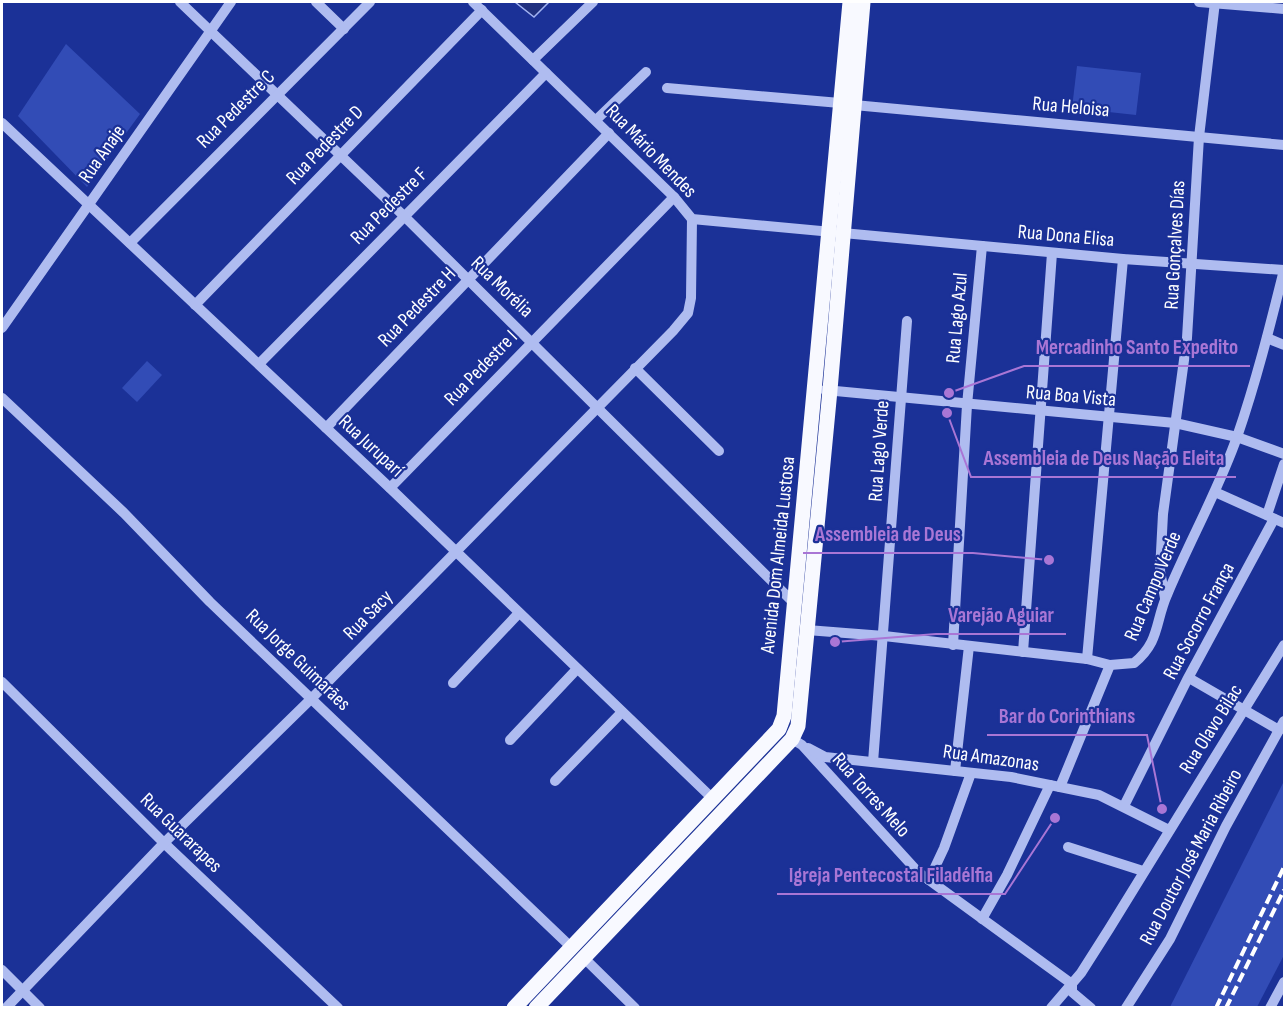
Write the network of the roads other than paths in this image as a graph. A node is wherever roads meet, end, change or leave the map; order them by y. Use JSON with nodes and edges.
{"nodes":[{"id":1,"x":180,"y":2,"type":"edge"},
{"id":2,"x":231,"y":2,"type":"edge"},
{"id":3,"x":316,"y":2,"type":"edge"},
{"id":4,"x":370,"y":2,"type":"edge"},
{"id":5,"x":473,"y":2,"type":"edge"},
{"id":6,"x":593,"y":2,"type":"edge"},
{"id":7,"x":850,"y":2,"type":"edge"},
{"id":8,"x":863,"y":2,"type":"edge"},
{"id":9,"x":1199,"y":2,"type":"edge"},
{"id":10,"x":1215,"y":2,"type":"edge"},
{"id":11,"x":1284,"y":9,"type":"edge"},
{"id":12,"x":482,"y":10,"type":"junction"},
{"id":13,"x":344,"y":29,"type":"junction"},
{"id":14,"x":211,"y":30,"type":"junction"},
{"id":15,"x":533,"y":60,"type":"junction"},
{"id":16,"x":646,"y":72,"type":"dead end"},
{"id":17,"x":546,"y":73,"type":"junction"},
{"id":18,"x":667,"y":88,"type":"dead end"},
{"id":19,"x":277,"y":93,"type":"junction"},
{"id":20,"x":847,"y":104,"type":"junction"},
{"id":21,"x":596,"y":120,"type":"junction"},
{"id":22,"x":2,"y":123,"type":"edge"},
{"id":23,"x":609,"y":133,"type":"junction"},
{"id":24,"x":1199,"y":137,"type":"junction"},
{"id":25,"x":1284,"y":146,"type":"edge"},
{"id":26,"x":341,"y":155,"type":"junction"},
{"id":27,"x":674,"y":197,"type":"junction"},
{"id":28,"x":88,"y":205,"type":"junction"},
{"id":29,"x":404,"y":216,"type":"junction"},
{"id":30,"x":692,"y":219,"type":"junction"},
{"id":31,"x":837,"y":234,"type":"junction"},
{"id":32,"x":130,"y":243,"type":"junction"},
{"id":33,"x":982,"y":246,"type":"junction"},
{"id":34,"x":1052,"y":253,"type":"junction"},
{"id":35,"x":1123,"y":259,"type":"junction"},
{"id":36,"x":1192,"y":263,"type":"junction"},
{"id":37,"x":1284,"y":270,"type":"edge"},
{"id":38,"x":468,"y":280,"type":"junction"},
{"id":39,"x":195,"y":305,"type":"junction"},
{"id":40,"x":907,"y":321,"type":"dead end"},
{"id":41,"x":2,"y":328,"type":"edge"},
{"id":42,"x":1267,"y":338,"type":"junction"},
{"id":43,"x":532,"y":342,"type":"junction"},
{"id":44,"x":1284,"y":345,"type":"edge"},
{"id":45,"x":259,"y":364,"type":"junction"},
{"id":46,"x":635,"y":368,"type":"junction"},
{"id":47,"x":823,"y":390,"type":"junction"},
{"id":48,"x":2,"y":398,"type":"edge"},
{"id":49,"x":901,"y":398,"type":"junction"},
{"id":50,"x":967,"y":405,"type":"junction"},
{"id":51,"x":597,"y":408,"type":"junction"},
{"id":52,"x":1039,"y":412,"type":"junction"},
{"id":53,"x":1110,"y":417,"type":"junction"},
{"id":54,"x":1175,"y":423,"type":"junction"},
{"id":55,"x":326,"y":428,"type":"junction"},
{"id":56,"x":1237,"y":437,"type":"junction"},
{"id":57,"x":719,"y":452,"type":"dead end"},
{"id":58,"x":1284,"y":454,"type":"edge"},
{"id":59,"x":1284,"y":464,"type":"edge"},
{"id":60,"x":390,"y":488,"type":"junction"},
{"id":61,"x":1215,"y":492,"type":"junction"},
{"id":62,"x":1275,"y":519,"type":"edge"},
{"id":63,"x":455,"y":552,"type":"junction"},
{"id":64,"x":806,"y":571,"type":"junction"},
{"id":65,"x":1165,"y":598,"type":"junction"},
{"id":66,"x":794,"y":603,"type":"junction"},
{"id":67,"x":518,"y":614,"type":"junction"},
{"id":68,"x":807,"y":630,"type":"junction"},
{"id":69,"x":884,"y":636,"type":"junction"},
{"id":70,"x":953,"y":645,"type":"junction"},
{"id":71,"x":1284,"y":645,"type":"edge"},
{"id":72,"x":969,"y":646,"type":"junction"},
{"id":73,"x":1023,"y":652,"type":"junction"},
{"id":74,"x":1087,"y":659,"type":"junction"},
{"id":75,"x":1110,"y":665,"type":"junction"},
{"id":76,"x":577,"y":669,"type":"junction"},
{"id":77,"x":1189,"y":678,"type":"junction"},
{"id":78,"x":2,"y":682,"type":"edge"},
{"id":79,"x":453,"y":683,"type":"dead end"},
{"id":80,"x":312,"y":698,"type":"junction"},
{"id":81,"x":1245,"y":708,"type":"junction"},
{"id":82,"x":622,"y":712,"type":"junction"},
{"id":83,"x":1282,"y":725,"type":"edge"},
{"id":84,"x":510,"y":740,"type":"dead end"},
{"id":85,"x":797,"y":742,"type":"junction"},
{"id":86,"x":873,"y":762,"type":"junction"},
{"id":87,"x":955,"y":771,"type":"junction"},
{"id":88,"x":971,"y":773,"type":"junction"},
{"id":89,"x":555,"y":781,"type":"dead end"},
{"id":90,"x":1055,"y":786,"type":"junction"},
{"id":91,"x":712,"y":798,"type":"junction"},
{"id":92,"x":1124,"y":806,"type":"junction"},
{"id":93,"x":1169,"y":830,"type":"junction"},
{"id":94,"x":164,"y":843,"type":"junction"},
{"id":95,"x":1068,"y":847,"type":"dead end"},
{"id":96,"x":1143,"y":871,"type":"junction"},
{"id":97,"x":929,"y":880,"type":"junction"},
{"id":98,"x":982,"y":918,"type":"junction"},
{"id":99,"x":577,"y":952,"type":"junction"},
{"id":100,"x":2,"y":970,"type":"edge"},
{"id":101,"x":539,"y":981,"type":"junction"},
{"id":102,"x":1284,"y":982,"type":"edge"},
{"id":103,"x":1072,"y":984,"type":"junction"},
{"id":104,"x":23,"y":991,"type":"junction"},
{"id":105,"x":549,"y":993,"type":"junction"},
{"id":106,"x":6,"y":1008,"type":"edge"},
{"id":107,"x":40,"y":1008,"type":"edge"},
{"id":108,"x":338,"y":1008,"type":"edge"},
{"id":109,"x":513,"y":1008,"type":"edge"},
{"id":110,"x":536,"y":1008,"type":"edge"},
{"id":111,"x":635,"y":1008,"type":"edge"},
{"id":112,"x":1052,"y":1008,"type":"edge"},
{"id":113,"x":1091,"y":1008,"type":"edge"},
{"id":114,"x":1126,"y":1008,"type":"edge"},
{"id":115,"x":1270,"y":1008,"type":"edge"}],
"edges":[{"from":1,"to":14,"type":"street","name":"Rua Morélia"},
{"from":2,"to":14,"type":"street","name":"Rua Anaje"},
{"from":3,"to":13,"type":"street"},
{"from":4,"to":13,"type":"street","name":"Rua Pedestre C"},
{"from":5,"to":12,"type":"street","name":"Rua Mário Mendes"},
{"from":6,"to":15,"type":"street"},
{"from":7,"to":20,"type":"main road","name":"Avenida Dom Almeida Lustosa"},
{"from":8,"to":20,"type":"main road","name":"Avenida Dom Almeida Lustosa"},
{"from":9,"to":10,"type":"street"},
{"from":10,"to":11,"type":"street"},
{"from":10,"to":24,"type":"street","name":"Rua Gonçalves Días"},
{"from":12,"to":15,"type":"street","name":"Rua Mário Mendes"},
{"from":12,"to":26,"type":"street","name":"Rua Pedestre D"},
{"from":13,"to":19,"type":"street","name":"Rua Pedestre C"},
{"from":14,"to":19,"type":"street","name":"Rua Morélia"},
{"from":14,"to":28,"type":"street","name":"Rua Anaje"},
{"from":15,"to":17,"type":"street","name":"Rua Mário Mendes"},
{"from":16,"to":21,"type":"street"},
{"from":17,"to":21,"type":"street","name":"Rua Mário Mendes"},
{"from":17,"to":29,"type":"street","name":"Rua Pedestre F"},
{"from":18,"to":20,"type":"street","name":"Rua Heloisa"},
{"from":19,"to":26,"type":"street","name":"Rua Morélia"},
{"from":19,"to":32,"type":"street","name":"Rua Pedestre C"},
{"from":20,"to":24,"type":"street","name":"Rua Heloisa"},
{"from":20,"to":31,"type":"main road","name":"Avenida Dom Almeida Lustosa"},
{"from":21,"to":23,"type":"street","name":"Rua Mário Mendes"},
{"from":22,"to":28,"type":"street","name":"Rua Juruparí"},
{"from":23,"to":27,"type":"street","name":"Rua Mário Mendes"},
{"from":23,"to":38,"type":"street","name":"Rua Pedestre H"},
{"from":24,"to":25,"type":"street","name":"Rua Heloisa"},
{"from":24,"to":36,"type":"street","name":"Rua Gonçalves Días"},
{"from":26,"to":29,"type":"street","name":"Rua Morélia"},
{"from":26,"to":39,"type":"street","name":"Rua Pedestre D"},
{"from":27,"to":30,"type":"street","name":"Rua Mário Mendes"},
{"from":27,"to":43,"type":"street","name":"Rua Pedestre I"},
{"from":28,"to":32,"type":"street","name":"Rua Juruparí"},
{"from":28,"to":41,"type":"street","name":"Rua Anaje"},
{"from":29,"to":38,"type":"street","name":"Rua Morélia"},
{"from":29,"to":45,"type":"street","name":"Rua Pedestre F"},
{"from":30,"to":31,"type":"street","name":"Rua Mário Mendes"},
{"from":30,"to":46,"type":"street","name":"Rua Sacy"},
{"from":31,"to":33,"type":"street","name":"Rua Dona Elisa"},
{"from":31,"to":47,"type":"main road","name":"Avenida Dom Almeida Lustosa"},
{"from":32,"to":39,"type":"street","name":"Rua Juruparí"},
{"from":33,"to":34,"type":"street","name":"Rua Dona Elisa"},
{"from":33,"to":50,"type":"street","name":"Rua Lago Azul"},
{"from":34,"to":35,"type":"street","name":"Rua Dona Elisa"},
{"from":34,"to":52,"type":"street"},
{"from":35,"to":36,"type":"street","name":"Rua Dona Elisa"},
{"from":35,"to":53,"type":"street"},
{"from":36,"to":37,"type":"street","name":"Rua Dona Elisa"},
{"from":36,"to":54,"type":"street","name":"Rua Gonçalves Días"},
{"from":37,"to":42,"type":"street","name":"Rua Campo Verde"},
{"from":38,"to":43,"type":"street","name":"Rua Morélia"},
{"from":38,"to":55,"type":"street","name":"Rua Pedestre H"},
{"from":39,"to":45,"type":"street","name":"Rua Juruparí"},
{"from":40,"to":49,"type":"street","name":"Rua Lago Verde"},
{"from":42,"to":44,"type":"street"},
{"from":42,"to":56,"type":"street","name":"Rua Campo Verde"},
{"from":43,"to":51,"type":"street","name":"Rua Morélia"},
{"from":43,"to":60,"type":"street","name":"Rua Pedestre I"},
{"from":45,"to":55,"type":"street","name":"Rua Juruparí"},
{"from":46,"to":51,"type":"street","name":"Rua Sacy"},
{"from":46,"to":57,"type":"street"},
{"from":47,"to":49,"type":"street","name":"Rua Boa Vista"},
{"from":47,"to":64,"type":"main road","name":"Avenida Dom Almeida Lustosa"},
{"from":48,"to":80,"type":"street","name":"Rua Jorge Guimarães"},
{"from":49,"to":50,"type":"street","name":"Rua Boa Vista"},
{"from":49,"to":69,"type":"street","name":"Rua Lago Verde"},
{"from":50,"to":52,"type":"street","name":"Rua Boa Vista"},
{"from":50,"to":70,"type":"street","name":"Rua Lago Azul"},
{"from":51,"to":63,"type":"street","name":"Rua Sacy"},
{"from":51,"to":66,"type":"street","name":"Rua Morélia"},
{"from":52,"to":53,"type":"street","name":"Rua Boa Vista"},
{"from":52,"to":73,"type":"street"},
{"from":53,"to":54,"type":"street","name":"Rua Boa Vista"},
{"from":53,"to":74,"type":"street"},
{"from":54,"to":56,"type":"street","name":"Rua Boa Vista"},
{"from":54,"to":65,"type":"street","name":"Rua Gonçalves Días"},
{"from":55,"to":60,"type":"street","name":"Rua Juruparí"},
{"from":56,"to":58,"type":"street","name":"Rua Boa Vista"},
{"from":56,"to":61,"type":"street","name":"Rua Campo Verde"},
{"from":59,"to":62,"type":"street","name":"Rua Socorro França"},
{"from":60,"to":63,"type":"street","name":"Rua Juruparí"},
{"from":61,"to":62,"type":"street"},
{"from":61,"to":65,"type":"street","name":"Rua Campo Verde"},
{"from":62,"to":77,"type":"street","name":"Rua Socorro França"},
{"from":63,"to":67,"type":"street","name":"Rua Juruparí"},
{"from":63,"to":80,"type":"street","name":"Rua Sacy"},
{"from":64,"to":66,"type":"main road","name":"Avenida Dom Almeida Lustosa"},
{"from":64,"to":68,"type":"main road","name":"Avenida Dom Almeida Lustosa"},
{"from":65,"to":75,"type":"street","name":"Rua Campo Verde"},
{"from":66,"to":91,"type":"main road","name":"Avenida Dom Almeida Lustosa"},
{"from":67,"to":76,"type":"street","name":"Rua Juruparí"},
{"from":67,"to":79,"type":"street"},
{"from":68,"to":69,"type":"street"},
{"from":68,"to":85,"type":"main road","name":"Avenida Dom Almeida Lustosa"},
{"from":69,"to":70,"type":"street"},
{"from":69,"to":86,"type":"street","name":"Rua Lago Verde"},
{"from":70,"to":72,"type":"street"},
{"from":71,"to":81,"type":"street","name":"Rua Olavo Bilac"},
{"from":72,"to":73,"type":"street"},
{"from":72,"to":87,"type":"street"},
{"from":73,"to":74,"type":"street"},
{"from":74,"to":75,"type":"street"},
{"from":75,"to":90,"type":"street"},
{"from":76,"to":82,"type":"street","name":"Rua Juruparí"},
{"from":76,"to":84,"type":"street"},
{"from":77,"to":81,"type":"street"},
{"from":77,"to":92,"type":"street","name":"Rua Socorro França"},
{"from":78,"to":94,"type":"street","name":"Rua Guararapes"},
{"from":80,"to":94,"type":"street","name":"Rua Sacy"},
{"from":80,"to":99,"type":"street","name":"Rua Jorge Guimarães"},
{"from":81,"to":83,"type":"street"},
{"from":81,"to":93,"type":"street","name":"Rua Olavo Bilac"},
{"from":82,"to":89,"type":"street"},
{"from":82,"to":91,"type":"street","name":"Rua Juruparí"},
{"from":83,"to":114,"type":"street","name":"Rua Doutor José Maria Ribeiro"},
{"from":85,"to":86,"type":"street","name":"Rua Amazonas"},
{"from":85,"to":97,"type":"street","name":"Rua Torres Melo"},
{"from":85,"to":99,"type":"main road","name":"Avenida Dom Almeida Lustosa"},
{"from":86,"to":87,"type":"street","name":"Rua Amazonas"},
{"from":87,"to":88,"type":"street","name":"Rua Amazonas"},
{"from":88,"to":90,"type":"street","name":"Rua Amazonas"},
{"from":88,"to":97,"type":"street"},
{"from":90,"to":92,"type":"street","name":"Rua Amazonas"},
{"from":90,"to":98,"type":"street"},
{"from":91,"to":99,"type":"main road","name":"Avenida Dom Almeida Lustosa"},
{"from":92,"to":93,"type":"street","name":"Rua Amazonas"},
{"from":93,"to":96,"type":"street","name":"Rua Olavo Bilac"},
{"from":94,"to":104,"type":"street","name":"Rua Sacy"},
{"from":94,"to":108,"type":"street","name":"Rua Guararapes"},
{"from":95,"to":96,"type":"street"},
{"from":96,"to":103,"type":"street","name":"Rua Olavo Bilac"},
{"from":97,"to":98,"type":"street","name":"Rua Torres Melo"},
{"from":98,"to":103,"type":"street","name":"Rua Torres Melo"},
{"from":99,"to":101,"type":"main road","name":"Avenida Dom Almeida Lustosa"},
{"from":99,"to":105,"type":"main road","name":"Avenida Dom Almeida Lustosa"},
{"from":99,"to":111,"type":"street","name":"Rua Jorge Guimarães"},
{"from":100,"to":104,"type":"street"},
{"from":101,"to":105,"type":"main road"},
{"from":101,"to":109,"type":"main road","name":"Avenida Dom Almeida Lustosa"},
{"from":102,"to":115,"type":"street"},
{"from":103,"to":112,"type":"street","name":"Rua Olavo Bilac"},
{"from":103,"to":113,"type":"street","name":"Rua Torres Melo"},
{"from":104,"to":106,"type":"street","name":"Rua Sacy"},
{"from":104,"to":107,"type":"street"},
{"from":105,"to":110,"type":"main road","name":"Avenida Dom Almeida Lustosa"}]}
